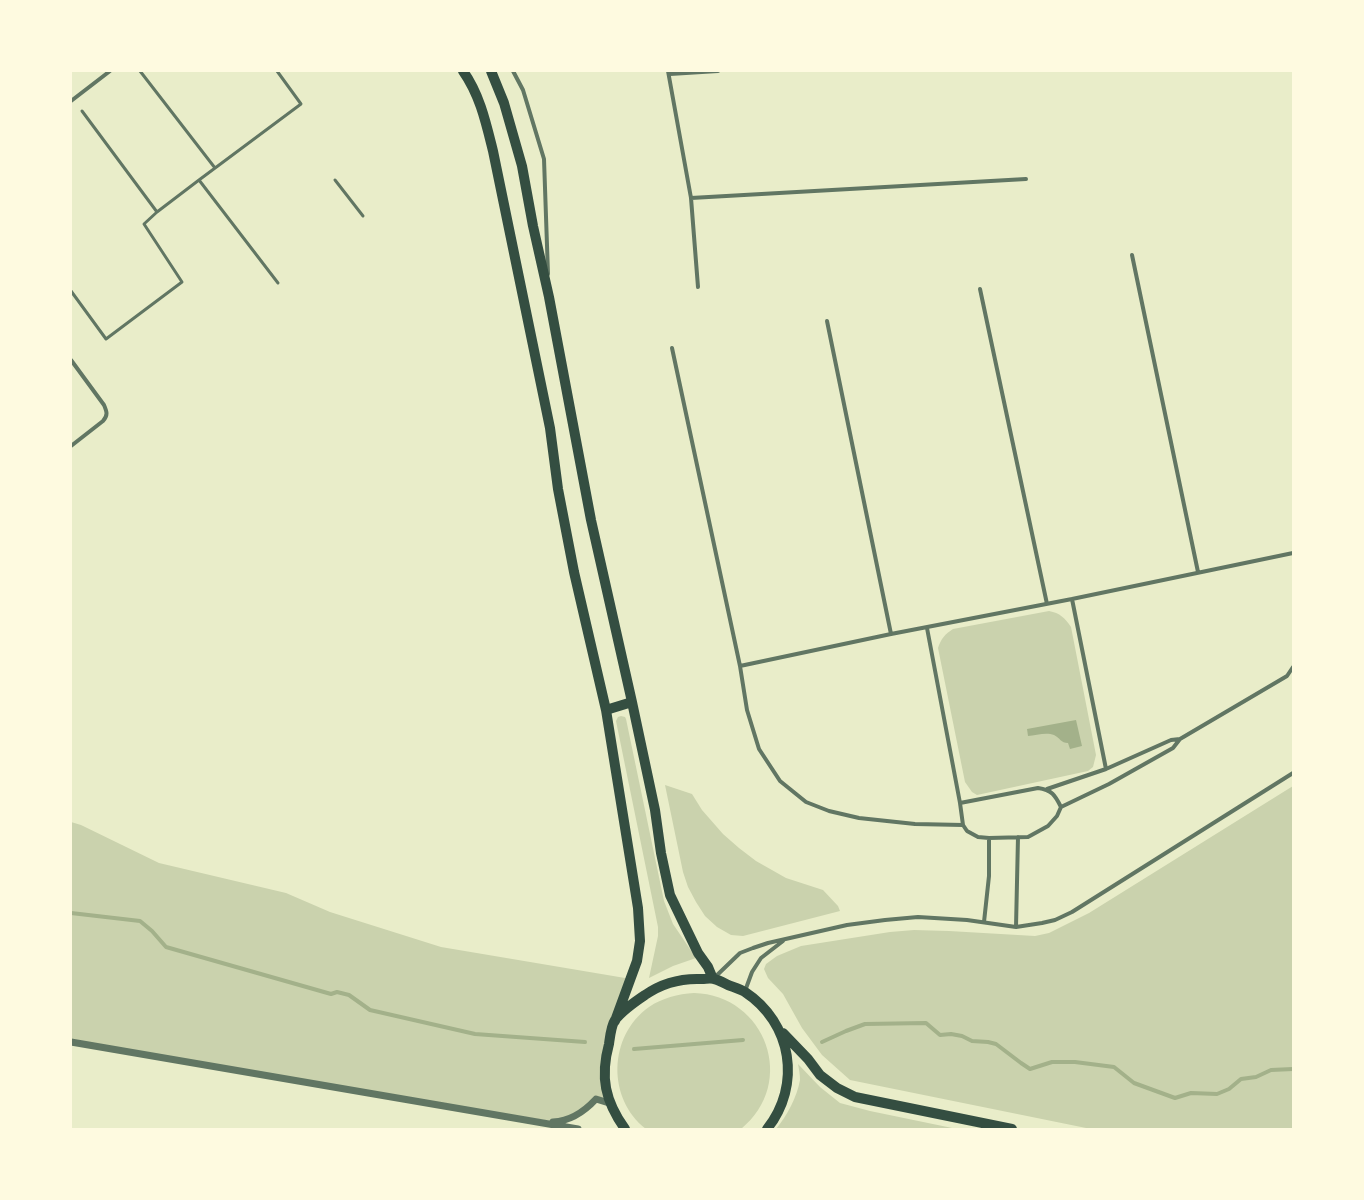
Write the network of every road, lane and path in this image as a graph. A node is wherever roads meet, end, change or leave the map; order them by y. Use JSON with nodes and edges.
{"nodes":[{"id":1,"x":110,"y":71,"type":"edge"},
{"id":2,"x":140,"y":71,"type":"edge"},
{"id":3,"x":277,"y":71,"type":"edge"},
{"id":4,"x":463,"y":71,"type":"edge"},
{"id":5,"x":491,"y":71,"type":"edge"},
{"id":6,"x":513,"y":71,"type":"edge"},
{"id":7,"x":718,"y":71,"type":"edge"},
{"id":8,"x":669,"y":72,"type":"edge"},
{"id":9,"x":71,"y":101,"type":"edge"},
{"id":10,"x":82,"y":111,"type":"dead end"},
{"id":11,"x":215,"y":168,"type":"junction"},
{"id":12,"x":1026,"y":179,"type":"dead end"},
{"id":13,"x":199,"y":180,"type":"junction"},
{"id":14,"x":335,"y":180,"type":"dead end"},
{"id":15,"x":691,"y":198,"type":"junction"},
{"id":16,"x":157,"y":212,"type":"junction"},
{"id":17,"x":363,"y":216,"type":"dead end"},
{"id":18,"x":1132,"y":255,"type":"dead end"},
{"id":19,"x":278,"y":283,"type":"dead end"},
{"id":20,"x":698,"y":287,"type":"dead end"},
{"id":21,"x":980,"y":289,"type":"dead end"},
{"id":22,"x":71,"y":291,"type":"edge"},
{"id":23,"x":549,"y":297,"type":"junction"},
{"id":24,"x":827,"y":321,"type":"dead end"},
{"id":25,"x":672,"y":348,"type":"dead end"},
{"id":26,"x":71,"y":360,"type":"edge"},
{"id":27,"x":71,"y":446,"type":"edge"},
{"id":28,"x":1293,"y":553,"type":"edge"},
{"id":29,"x":1198,"y":572,"type":"junction"},
{"id":30,"x":1072,"y":599,"type":"junction"},
{"id":31,"x":1047,"y":604,"type":"junction"},
{"id":32,"x":927,"y":628,"type":"junction"},
{"id":33,"x":891,"y":634,"type":"junction"},
{"id":34,"x":740,"y":666,"type":"junction"},
{"id":35,"x":1293,"y":667,"type":"edge"},
{"id":36,"x":632,"y":702,"type":"junction"},
{"id":37,"x":606,"y":710,"type":"junction"},
{"id":38,"x":1180,"y":739,"type":"junction"},
{"id":39,"x":1106,"y":769,"type":"junction"},
{"id":40,"x":1293,"y":773,"type":"edge"},
{"id":41,"x":1047,"y":789,"type":"junction"},
{"id":42,"x":960,"y":803,"type":"junction"},
{"id":43,"x":1061,"y":807,"type":"junction"},
{"id":44,"x":963,"y":825,"type":"junction"},
{"id":45,"x":1018,"y":837,"type":"junction"},
{"id":46,"x":989,"y":838,"type":"junction"},
{"id":47,"x":984,"y":922,"type":"junction"},
{"id":48,"x":1016,"y":927,"type":"junction"},
{"id":49,"x":785,"y":940,"type":"junction"},
{"id":50,"x":713,"y":979,"type":"junction"},
{"id":51,"x":744,"y":992,"type":"junction"},
{"id":52,"x":615,"y":1021,"type":"junction"},
{"id":53,"x":779,"y":1029,"type":"junction"},
{"id":54,"x":71,"y":1042,"type":"edge"},
{"id":55,"x":609,"y":1103,"type":"junction"},
{"id":56,"x":547,"y":1123,"type":"junction"},
{"id":57,"x":578,"y":1129,"type":"edge"},
{"id":58,"x":625,"y":1129,"type":"edge"},
{"id":59,"x":767,"y":1129,"type":"edge"},
{"id":60,"x":1012,"y":1129,"type":"edge"}],
"edges":[{"from":1,"to":9,"type":"street"},
{"from":2,"to":11,"type":"lane"},
{"from":3,"to":11,"type":"lane"},
{"from":4,"to":37,"type":"main road"},
{"from":5,"to":23,"type":"main road"},
{"from":6,"to":23,"type":"street"},
{"from":7,"to":8,"type":"street"},
{"from":8,"to":15,"type":"street"},
{"from":10,"to":16,"type":"lane"},
{"from":11,"to":13,"type":"lane"},
{"from":12,"to":15,"type":"street"},
{"from":13,"to":16,"type":"lane"},
{"from":13,"to":19,"type":"lane"},
{"from":14,"to":17,"type":"lane"},
{"from":15,"to":20,"type":"street"},
{"from":16,"to":22,"type":"lane"},
{"from":18,"to":29,"type":"street"},
{"from":21,"to":31,"type":"street"},
{"from":23,"to":36,"type":"main road"},
{"from":24,"to":33,"type":"street"},
{"from":25,"to":34,"type":"street"},
{"from":26,"to":27,"type":"street"},
{"from":28,"to":29,"type":"street"},
{"from":29,"to":30,"type":"street"},
{"from":30,"to":31,"type":"street"},
{"from":30,"to":39,"type":"street"},
{"from":31,"to":32,"type":"street"},
{"from":32,"to":33,"type":"street"},
{"from":32,"to":42,"type":"street"},
{"from":33,"to":34,"type":"street"},
{"from":34,"to":44,"type":"street"},
{"from":35,"to":38,"type":"street"},
{"from":36,"to":37,"type":"main road"},
{"from":36,"to":50,"type":"main road"},
{"from":37,"to":52,"type":"main road"},
{"from":38,"to":39,"type":"street"},
{"from":38,"to":43,"type":"street"},
{"from":39,"to":41,"type":"street"},
{"from":40,"to":48,"type":"street"},
{"from":41,"to":42,"type":"street"},
{"from":41,"to":43,"type":"street"},
{"from":42,"to":44,"type":"street"},
{"from":43,"to":45,"type":"street"},
{"from":44,"to":46,"type":"street"},
{"from":45,"to":46,"type":"street"},
{"from":45,"to":48,"type":"street"},
{"from":46,"to":47,"type":"street"},
{"from":47,"to":48,"type":"street"},
{"from":47,"to":49,"type":"street"},
{"from":49,"to":50,"type":"street"},
{"from":49,"to":51,"type":"street"},
{"from":50,"to":51,"type":"main road"},
{"from":50,"to":52,"type":"main road"},
{"from":51,"to":53,"type":"main road"},
{"from":52,"to":55,"type":"main road"},
{"from":53,"to":59,"type":"main road"},
{"from":53,"to":60,"type":"main road"},
{"from":54,"to":56,"type":"street"},
{"from":55,"to":56,"type":"street"},
{"from":55,"to":58,"type":"main road"},
{"from":56,"to":57,"type":"street"}]}
